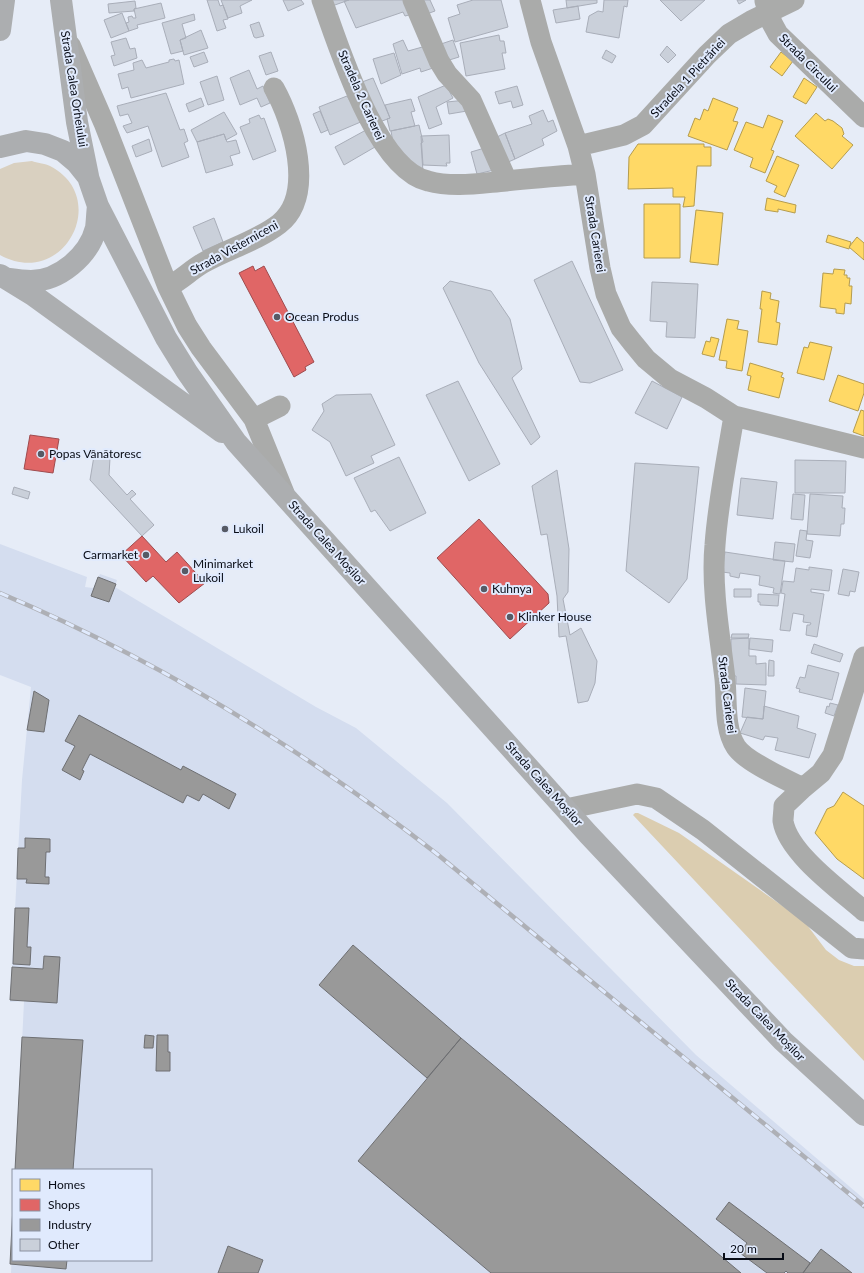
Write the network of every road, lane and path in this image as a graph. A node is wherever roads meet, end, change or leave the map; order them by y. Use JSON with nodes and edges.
{"nodes":[{"id":1,"x":4,"y":0,"type":"edge"},
{"id":2,"x":61,"y":0,"type":"edge"},
{"id":3,"x":322,"y":0,"type":"edge"},
{"id":4,"x":413,"y":0,"type":"edge"},
{"id":5,"x":530,"y":0,"type":"edge"},
{"id":6,"x":794,"y":0,"type":"edge"},
{"id":7,"x":767,"y":7,"type":"edge"},
{"id":8,"x":0,"y":30,"type":"edge"},
{"id":9,"x":65,"y":34,"type":"junction"},
{"id":10,"x":274,"y":88,"type":"dead end"},
{"id":11,"x":864,"y":117,"type":"edge"},
{"id":12,"x":578,"y":146,"type":"junction"},
{"id":13,"x":0,"y":147,"type":"edge"},
{"id":14,"x":585,"y":174,"type":"junction"},
{"id":15,"x":88,"y":177,"type":"junction"},
{"id":16,"x":507,"y":180,"type":"junction"},
{"id":17,"x":98,"y":206,"type":"junction"},
{"id":18,"x":4,"y":277,"type":"edge"},
{"id":19,"x":168,"y":287,"type":"junction"},
{"id":20,"x":280,"y":406,"type":"dead end"},
{"id":21,"x":734,"y":416,"type":"junction"},
{"id":22,"x":254,"y":419,"type":"junction"},
{"id":23,"x":236,"y":442,"type":"junction"},
{"id":24,"x":864,"y":448,"type":"edge"},
{"id":25,"x":286,"y":498,"type":"junction"},
{"id":26,"x":864,"y":657,"type":"edge"},
{"id":27,"x":803,"y":788,"type":"junction"},
{"id":28,"x":566,"y":809,"type":"junction"},
{"id":29,"x":864,"y":911,"type":"edge"},
{"id":30,"x":864,"y":949,"type":"edge"},
{"id":31,"x":864,"y":1115,"type":"edge"}],
"edges":[{"from":1,"to":8,"type":"main road"},
{"from":2,"to":9,"type":"main road","name":"Strada Calea Orheiului"},
{"from":3,"to":16,"type":"street","name":"Stradela 2 Carierei"},
{"from":4,"to":16,"type":"street"},
{"from":5,"to":12,"type":"street","name":"Strada Carierei"},
{"from":6,"to":7,"type":"street","name":"Stradela 1 Pietrăriei"},
{"from":7,"to":11,"type":"street","name":"Strada Circului"},
{"from":7,"to":12,"type":"street","name":"Stradela 1 Pietrăriei"},
{"from":9,"to":15,"type":"main road","name":"Strada Calea Orheiului"},
{"from":9,"to":19,"type":"street"},
{"from":10,"to":19,"type":"street","name":"Strada Visterniceni"},
{"from":12,"to":14,"type":"street","name":"Strada Carierei"},
{"from":13,"to":15,"type":"main road"},
{"from":14,"to":16,"type":"street","name":"Stradela 2 Carierei"},
{"from":14,"to":21,"type":"street","name":"Strada Carierei"},
{"from":15,"to":17,"type":"main road"},
{"from":17,"to":18,"type":"main road"},
{"from":17,"to":23,"type":"main road"},
{"from":18,"to":23,"type":"main road"},
{"from":19,"to":22,"type":"street"},
{"from":20,"to":22,"type":"street"},
{"from":21,"to":24,"type":"street","name":"Strada Carierei"},
{"from":21,"to":27,"type":"street","name":"Strada Carierei"},
{"from":22,"to":25,"type":"street"},
{"from":23,"to":25,"type":"main road","name":"Strada Calea Moșilor"},
{"from":25,"to":28,"type":"main road","name":"Strada Calea Moșilor"},
{"from":26,"to":27,"type":"street"},
{"from":27,"to":29,"type":"street"},
{"from":28,"to":30,"type":"street"},
{"from":28,"to":31,"type":"main road","name":"Strada Calea Moșilor"}]}
